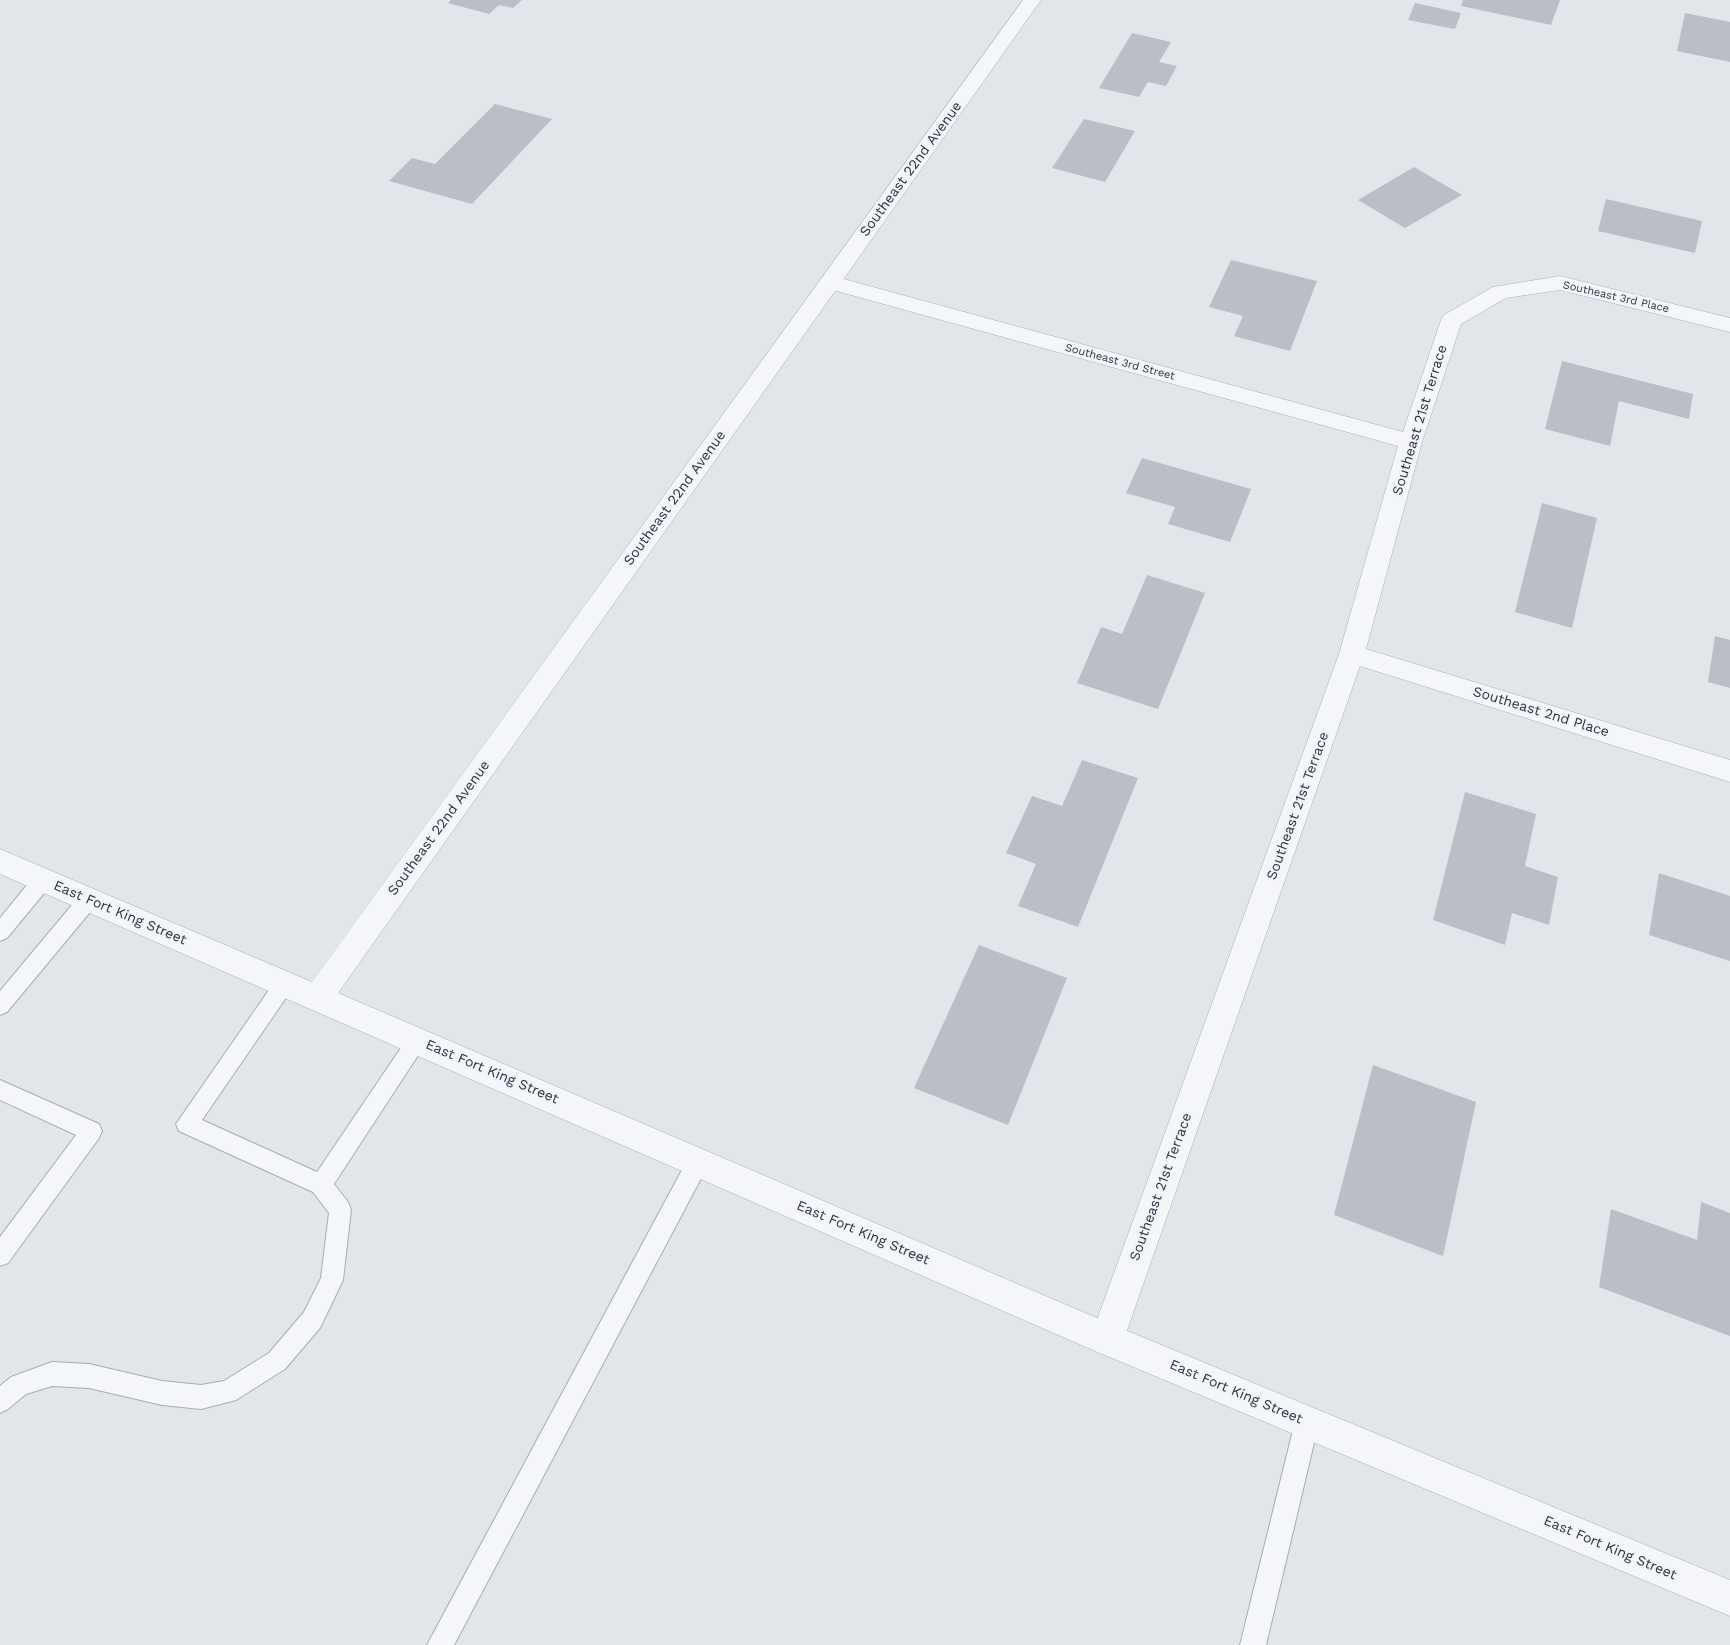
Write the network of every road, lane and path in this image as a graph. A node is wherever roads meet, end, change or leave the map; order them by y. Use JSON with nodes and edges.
{"nodes":[{"id":1,"x":1032,"y":0,"type":"edge"},
{"id":2,"x":830,"y":282,"type":"junction"},
{"id":3,"x":1500,"y":292,"type":"joint"},
{"id":4,"x":1730,"y":324,"type":"edge"},
{"id":5,"x":1412,"y":442,"type":"junction"},
{"id":6,"x":1352,"y":654,"type":"junction"},
{"id":7,"x":1730,"y":771,"type":"edge"},
{"id":8,"x":0,"y":861,"type":"edge"},
{"id":9,"x":43,"y":880,"type":"junction"},
{"id":10,"x":89,"y":899,"type":"junction"},
{"id":11,"x":0,"y":932,"type":"edge"},
{"id":12,"x":285,"y":983,"type":"junction"},
{"id":13,"x":318,"y":997,"type":"junction"},
{"id":14,"x":0,"y":1006,"type":"edge"},
{"id":15,"x":418,"y":1040,"type":"junction"},
{"id":16,"x":0,"y":1090,"type":"edge"},
{"id":17,"x":698,"y":1162,"type":"junction"},
{"id":18,"x":321,"y":1185,"type":"junction"},
{"id":19,"x":0,"y":1254,"type":"edge"},
{"id":20,"x":1107,"y":1339,"type":"junction"},
{"id":21,"x":0,"y":1401,"type":"edge"},
{"id":22,"x":1307,"y":1422,"type":"junction"},
{"id":23,"x":1730,"y":1598,"type":"edge"},
{"id":24,"x":440,"y":1645,"type":"edge"},
{"id":25,"x":1253,"y":1645,"type":"edge"}],
"edges":[{"from":1,"to":2,"type":"street","name":"Southeast 22nd Avenue"},
{"from":2,"to":5,"type":"street","name":"Southeast 3rd Street"},
{"from":2,"to":13,"type":"street","name":"Southeast 22nd Avenue"},
{"from":3,"to":4,"type":"street","name":"Southeast 3rd Place"},
{"from":3,"to":5,"type":"street","name":"Southeast 21st Terrace"},
{"from":5,"to":6,"type":"street","name":"Southeast 21st Terrace"},
{"from":6,"to":7,"type":"street","name":"Southeast 2nd Place"},
{"from":6,"to":20,"type":"street","name":"Southeast 21st Terrace"},
{"from":8,"to":9,"type":"street","name":"East Fort King Street"},
{"from":9,"to":10,"type":"street","name":"East Fort King Street"},
{"from":9,"to":11,"type":"lane"},
{"from":10,"to":12,"type":"street","name":"East Fort King Street"},
{"from":10,"to":14,"type":"lane"},
{"from":12,"to":13,"type":"street","name":"East Fort King Street"},
{"from":12,"to":18,"type":"lane"},
{"from":13,"to":15,"type":"street","name":"East Fort King Street"},
{"from":15,"to":17,"type":"street","name":"East Fort King Street"},
{"from":15,"to":18,"type":"lane"},
{"from":16,"to":19,"type":"lane"},
{"from":17,"to":20,"type":"street","name":"East Fort King Street"},
{"from":17,"to":24,"type":"lane"},
{"from":18,"to":21,"type":"lane"},
{"from":20,"to":22,"type":"street","name":"East Fort King Street"},
{"from":22,"to":23,"type":"street","name":"East Fort King Street"},
{"from":22,"to":25,"type":"lane"}]}
